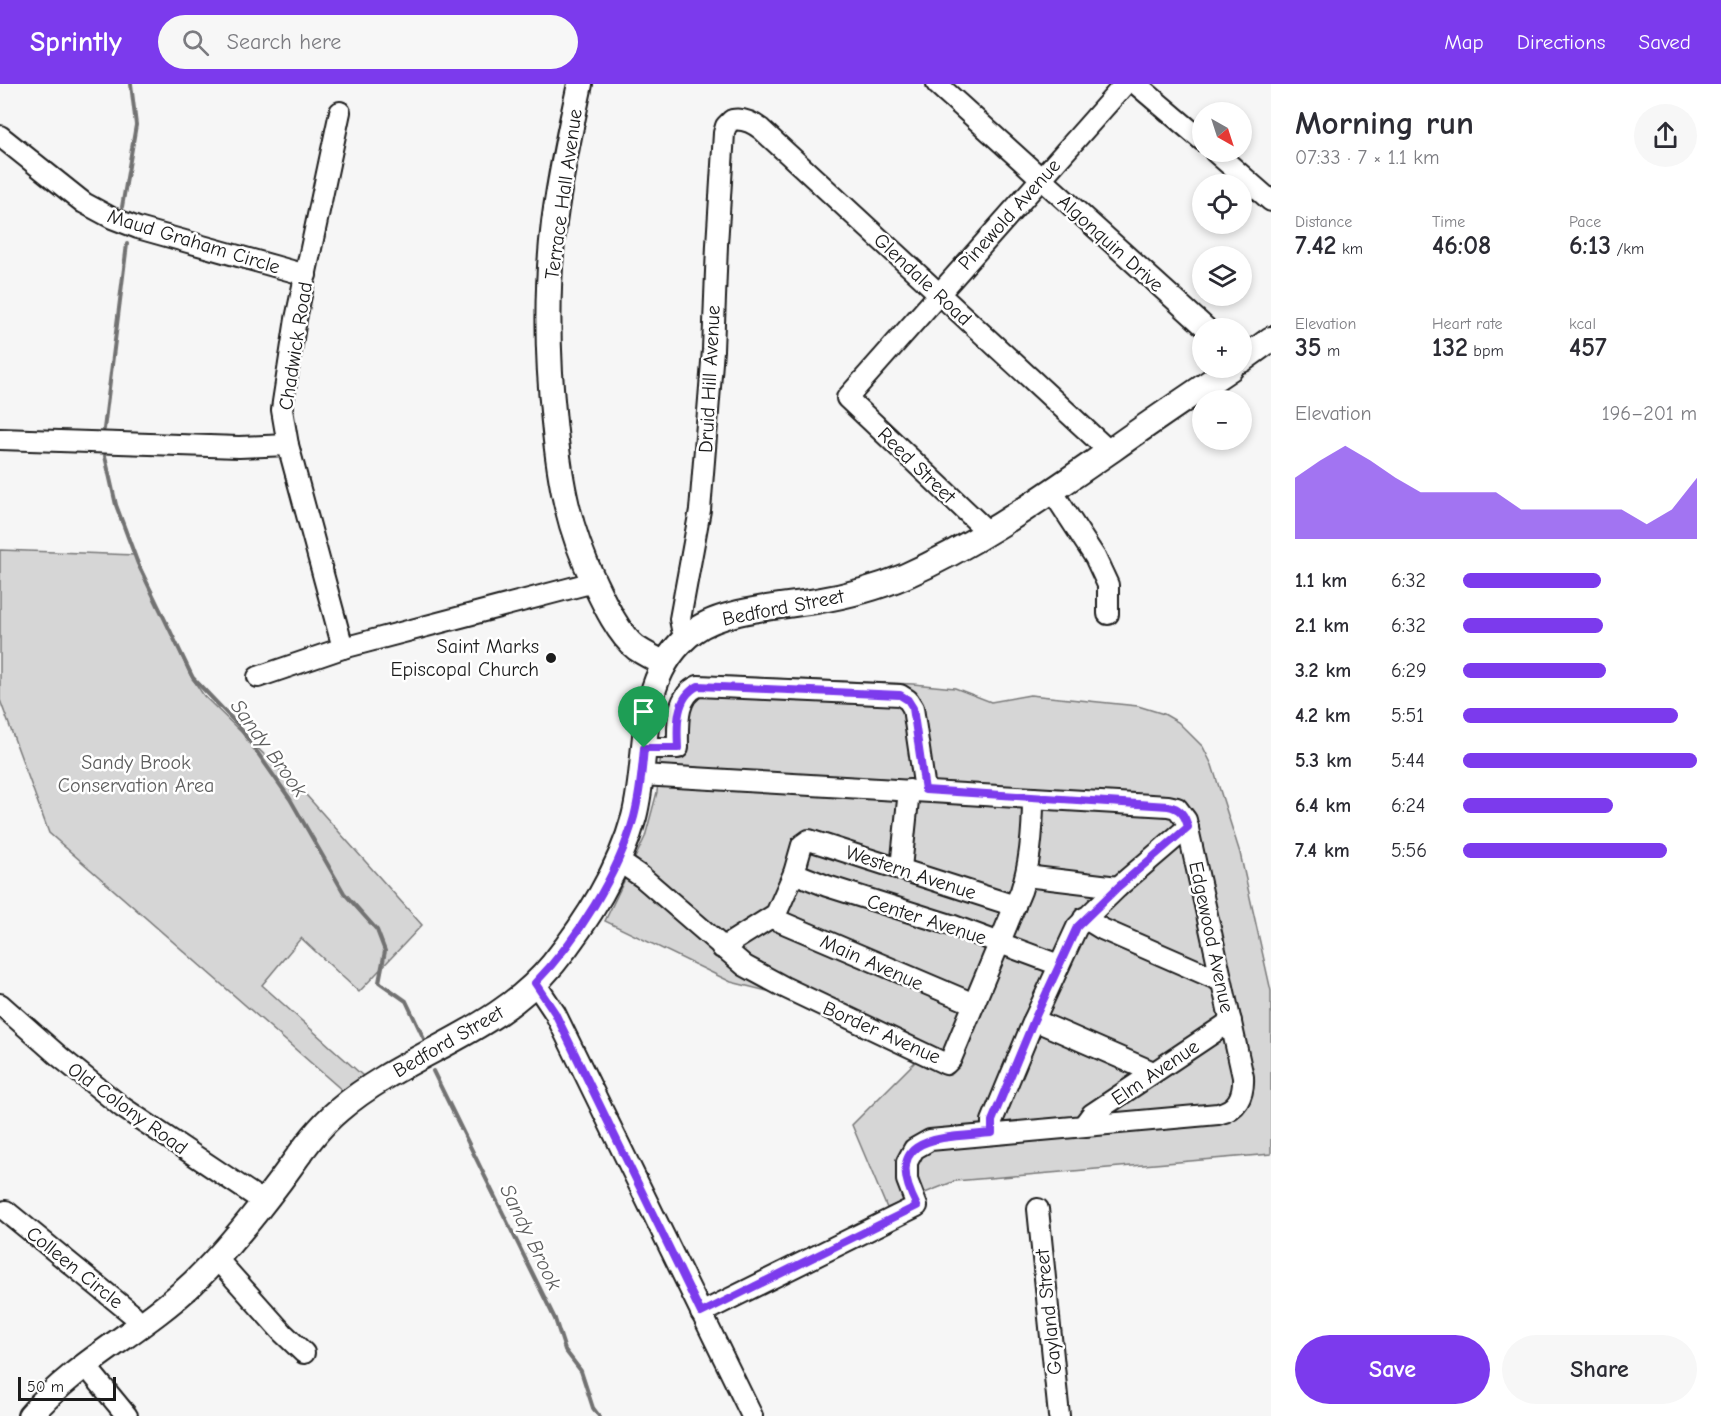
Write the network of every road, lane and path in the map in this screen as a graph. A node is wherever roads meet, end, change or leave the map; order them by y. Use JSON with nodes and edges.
{"nodes":[{"id":1,"x":580,"y":84,"type":"edge"},
{"id":2,"x":937,"y":84,"type":"edge"},
{"id":3,"x":1125,"y":84,"type":"edge"},
{"id":4,"x":1136,"y":84,"type":"edge"},
{"id":5,"x":340,"y":112,"type":"dead end"},
{"id":6,"x":732,"y":120,"type":"joint"},
{"id":7,"x":1192,"y":132,"type":"edge"},
{"id":8,"x":0,"y":136,"type":"edge"},
{"id":9,"x":1226,"y":162,"type":"edge"},
{"id":10,"x":1041,"y":178,"type":"junction"},
{"id":11,"x":1271,"y":201,"type":"edge"},
{"id":12,"x":306,"y":275,"type":"junction"},
{"id":13,"x":939,"y":294,"type":"junction"},
{"id":14,"x":1195,"y":318,"type":"edge"},
{"id":15,"x":1270,"y":342,"type":"edge"},
{"id":16,"x":1252,"y":354,"type":"edge"},
{"id":17,"x":1216,"y":378,"type":"edge"},
{"id":18,"x":847,"y":398,"type":"joint"},
{"id":19,"x":0,"y":439,"type":"edge"},
{"id":20,"x":288,"y":445,"type":"junction"},
{"id":21,"x":1109,"y":451,"type":"junction"},
{"id":22,"x":1052,"y":491,"type":"junction"},
{"id":23,"x":988,"y":532,"type":"junction"},
{"id":24,"x":594,"y":582,"type":"junction"},
{"id":25,"x":1107,"y":614,"type":"dead end"},
{"id":26,"x":688,"y":637,"type":"junction"},
{"id":27,"x":343,"y":648,"type":"junction"},
{"id":28,"x":664,"y":663,"type":"junction"},
{"id":29,"x":258,"y":677,"type":"dead end"},
{"id":30,"x":644,"y":748,"type":"junction"},
{"id":31,"x":642,"y":775,"type":"junction"},
{"id":32,"x":917,"y":790,"type":"junction"},
{"id":33,"x":1033,"y":798,"type":"junction"},
{"id":34,"x":1188,"y":827,"type":"junction"},
{"id":35,"x":617,"y":860,"type":"junction"},
{"id":36,"x":901,"y":868,"type":"junction"},
{"id":37,"x":794,"y":873,"type":"junction"},
{"id":38,"x":1026,"y":876,"type":"junction"},
{"id":39,"x":1118,"y":887,"type":"junction"},
{"id":40,"x":1015,"y":906,"type":"junction"},
{"id":41,"x":772,"y":918,"type":"junction"},
{"id":42,"x":1084,"y":918,"type":"junction"},
{"id":43,"x":1000,"y":943,"type":"junction"},
{"id":44,"x":722,"y":948,"type":"junction"},
{"id":45,"x":1059,"y":964,"type":"junction"},
{"id":46,"x":1221,"y":981,"type":"junction"},
{"id":47,"x":535,"y":983,"type":"junction"},
{"id":48,"x":0,"y":1004,"type":"edge"},
{"id":49,"x":974,"y":1004,"type":"junction"},
{"id":50,"x":1034,"y":1020,"type":"junction"},
{"id":51,"x":1231,"y":1021,"type":"junction"},
{"id":52,"x":1153,"y":1072,"type":"junction"},
{"id":53,"x":1083,"y":1126,"type":"junction"},
{"id":54,"x":992,"y":1133,"type":"junction"},
{"id":55,"x":264,"y":1202,"type":"junction"},
{"id":56,"x":1038,"y":1209,"type":"dead end"},
{"id":57,"x":6,"y":1211,"type":"dead end"},
{"id":58,"x":217,"y":1259,"type":"junction"},
{"id":59,"x":701,"y":1313,"type":"junction"},
{"id":60,"x":142,"y":1325,"type":"junction"},
{"id":61,"x":304,"y":1353,"type":"dead end"},
{"id":62,"x":85,"y":1365,"type":"junction"},
{"id":63,"x":30,"y":1416,"type":"edge"},
{"id":64,"x":127,"y":1416,"type":"edge"},
{"id":65,"x":752,"y":1416,"type":"edge"},
{"id":66,"x":1059,"y":1416,"type":"edge"}],
"edges":[{"from":1,"to":24,"type":"main road","name":"Terrace Hall Avenue"},
{"from":2,"to":10,"type":"street","name":"Algonquin Drive"},
{"from":3,"to":10,"type":"street","name":"Pinewold Avenue"},
{"from":4,"to":7,"type":"street"},
{"from":5,"to":12,"type":"street","name":"Chadwick Road"},
{"from":6,"to":13,"type":"street","name":"Glendale Road"},
{"from":6,"to":26,"type":"street","name":"Druid Hill Avenue"},
{"from":8,"to":12,"type":"street","name":"Maud Graham Circle"},
{"from":9,"to":11,"type":"street"},
{"from":10,"to":13,"type":"street","name":"Pinewold Avenue"},
{"from":10,"to":14,"type":"street","name":"Algonquin Drive"},
{"from":12,"to":20,"type":"street","name":"Chadwick Road"},
{"from":13,"to":18,"type":"street","name":"Pinewold Avenue"},
{"from":13,"to":21,"type":"street","name":"Glendale Road"},
{"from":15,"to":16,"type":"main road"},
{"from":17,"to":21,"type":"main road","name":"Bedford Street"},
{"from":18,"to":23,"type":"street","name":"Reed Street"},
{"from":19,"to":20,"type":"street"},
{"from":20,"to":27,"type":"street","name":"Chadwick Road"},
{"from":21,"to":22,"type":"main road","name":"Bedford Street"},
{"from":22,"to":23,"type":"main road","name":"Bedford Street"},
{"from":22,"to":25,"type":"street"},
{"from":23,"to":26,"type":"main road","name":"Bedford Street"},
{"from":24,"to":27,"type":"street"},
{"from":24,"to":28,"type":"main road","name":"Terrace Hall Avenue"},
{"from":26,"to":28,"type":"main road","name":"Bedford Street"},
{"from":27,"to":29,"type":"street"},
{"from":28,"to":30,"type":"main road","name":"Bedford Street"},
{"from":30,"to":31,"type":"main road","name":"Bedford Street"},
{"from":30,"to":32,"type":"street"},
{"from":31,"to":32,"type":"street"},
{"from":31,"to":35,"type":"main road","name":"Bedford Street"},
{"from":32,"to":33,"type":"street"},
{"from":32,"to":36,"type":"street"},
{"from":33,"to":34,"type":"street"},
{"from":33,"to":38,"type":"street","name":"Border Avenue"},
{"from":34,"to":39,"type":"street"},
{"from":34,"to":46,"type":"street","name":"Edgewood Avenue"},
{"from":35,"to":44,"type":"street","name":"Border Avenue"},
{"from":35,"to":47,"type":"main road","name":"Bedford Street"},
{"from":36,"to":37,"type":"street","name":"Western Avenue"},
{"from":36,"to":40,"type":"street","name":"Western Avenue"},
{"from":37,"to":41,"type":"street"},
{"from":37,"to":43,"type":"street","name":"Center Avenue"},
{"from":38,"to":39,"type":"street"},
{"from":38,"to":40,"type":"street","name":"Border Avenue"},
{"from":39,"to":42,"type":"street"},
{"from":40,"to":43,"type":"street","name":"Border Avenue"},
{"from":41,"to":44,"type":"street"},
{"from":41,"to":49,"type":"street","name":"Main Avenue"},
{"from":42,"to":45,"type":"street"},
{"from":42,"to":46,"type":"street"},
{"from":43,"to":45,"type":"street","name":"Center Avenue"},
{"from":43,"to":49,"type":"street","name":"Border Avenue"},
{"from":44,"to":49,"type":"street","name":"Border Avenue"},
{"from":45,"to":50,"type":"street"},
{"from":46,"to":51,"type":"street","name":"Edgewood Avenue"},
{"from":47,"to":55,"type":"main road","name":"Bedford Street"},
{"from":47,"to":59,"type":"street"},
{"from":48,"to":55,"type":"street","name":"Old Colony Road"},
{"from":50,"to":52,"type":"street"},
{"from":50,"to":54,"type":"street"},
{"from":51,"to":52,"type":"street","name":"Elm Avenue"},
{"from":51,"to":53,"type":"street","name":"Edgewood Avenue"},
{"from":52,"to":53,"type":"street","name":"Elm Avenue"},
{"from":53,"to":54,"type":"street","name":"Edgewood Avenue"},
{"from":54,"to":59,"type":"street","name":"Edgewood Avenue"},
{"from":55,"to":58,"type":"main road","name":"Bedford Street"},
{"from":56,"to":66,"type":"street","name":"Gayland Street"},
{"from":57,"to":60,"type":"street","name":"Colleen Circle"},
{"from":58,"to":60,"type":"main road","name":"Bedford Street"},
{"from":58,"to":61,"type":"street"},
{"from":59,"to":65,"type":"street"},
{"from":60,"to":62,"type":"main road","name":"Bedford Street"},
{"from":62,"to":63,"type":"main road","name":"Bedford Street"},
{"from":62,"to":64,"type":"street"}]}
